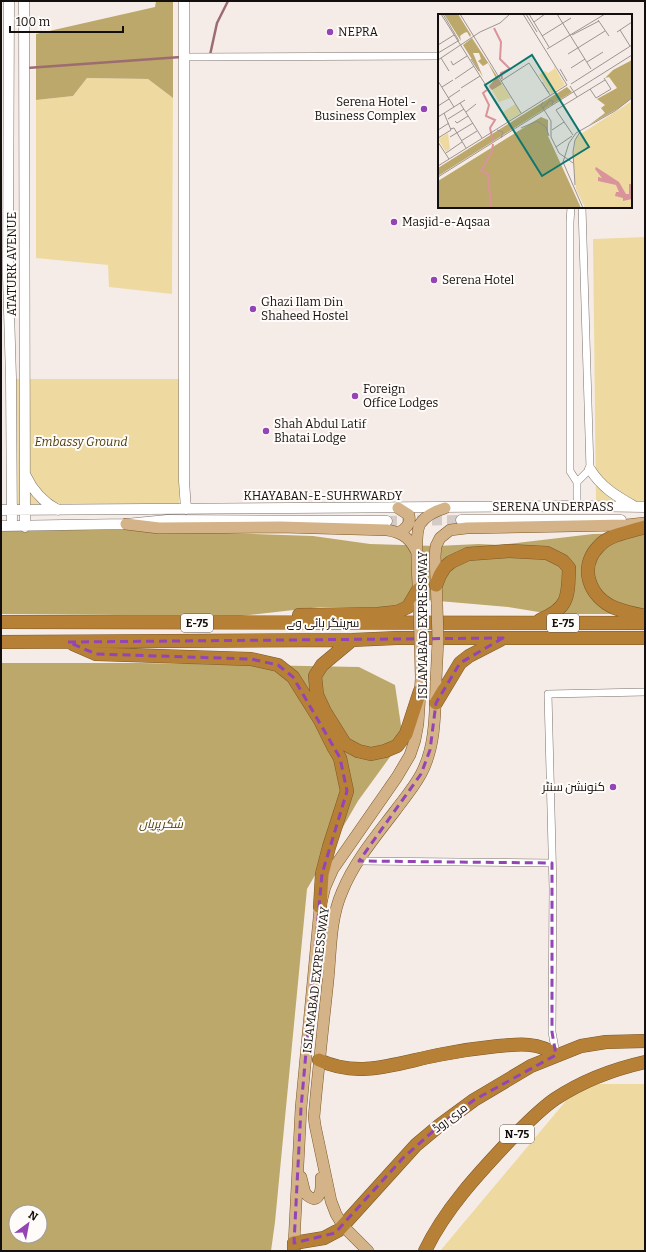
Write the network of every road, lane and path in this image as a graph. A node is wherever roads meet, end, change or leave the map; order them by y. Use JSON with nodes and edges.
{"nodes":[{"id":1,"x":9,"y":1,"type":"edge"},
{"id":2,"x":24,"y":1,"type":"edge"},
{"id":3,"x":184,"y":1,"type":"edge"},
{"id":4,"x":438,"y":56,"type":"edge"},
{"id":5,"x":184,"y":57,"type":"junction"},
{"id":6,"x":5,"y":178,"type":"edge"},
{"id":7,"x":571,"y":208,"type":"edge"},
{"id":8,"x":582,"y":208,"type":"edge"},
{"id":9,"x":4,"y":213,"type":"edge"},
{"id":10,"x":570,"y":222,"type":"junction"},
{"id":11,"x":582,"y":222,"type":"junction"},
{"id":12,"x":570,"y":239,"type":"junction"},
{"id":13,"x":584,"y":239,"type":"junction"},
{"id":14,"x":4,"y":277,"type":"edge"},
{"id":15,"x":590,"y":469,"type":"junction"},
{"id":16,"x":25,"y":472,"type":"junction"},
{"id":17,"x":577,"y":482,"type":"junction"},
{"id":18,"x":577,"y":506,"type":"junction"},
{"id":19,"x":640,"y":507,"type":"edge"},
{"id":20,"x":398,"y":508,"type":"junction"},
{"id":21,"x":445,"y":508,"type":"junction"},
{"id":22,"x":186,"y":509,"type":"junction"},
{"id":23,"x":1,"y":510,"type":"edge"},
{"id":24,"x":12,"y":510,"type":"junction"},
{"id":25,"x":24,"y":510,"type":"junction"},
{"id":26,"x":58,"y":510,"type":"junction"},
{"id":27,"x":387,"y":521,"type":"tunnel mouth"},
{"id":28,"x":645,"y":523,"type":"edge"},
{"id":29,"x":126,"y":524,"type":"junction"},
{"id":30,"x":1,"y":526,"type":"edge"},
{"id":31,"x":12,"y":526,"type":"junction"},
{"id":32,"x":25,"y":527,"type":"junction"},
{"id":33,"x":645,"y":527,"type":"edge"},
{"id":34,"x":398,"y":533,"type":"junction"},
{"id":35,"x":418,"y":555,"type":"junction"},
{"id":36,"x":436,"y":585,"type":"junction"},
{"id":37,"x":418,"y":590,"type":"junction"},
{"id":38,"x":645,"y":616,"type":"edge"},
{"id":39,"x":1,"y":622,"type":"edge"},
{"id":40,"x":537,"y":622,"type":"junction"},
{"id":41,"x":264,"y":623,"type":"junction"},
{"id":42,"x":645,"y":623,"type":"edge"},
{"id":43,"x":503,"y":638,"type":"junction"},
{"id":44,"x":645,"y":638,"type":"edge"},
{"id":45,"x":352,"y":640,"type":"junction"},
{"id":46,"x":1,"y":642,"type":"edge"},
{"id":47,"x":68,"y":642,"type":"junction"},
{"id":48,"x":420,"y":684,"type":"junction"},
{"id":49,"x":645,"y":692,"type":"edge"},
{"id":50,"x":436,"y":703,"type":"junction"},
{"id":51,"x":359,"y":861,"type":"junction"},
{"id":52,"x":552,"y":863,"type":"junction"},
{"id":53,"x":320,"y":907,"type":"junction"},
{"id":54,"x":645,"y":1041,"type":"edge"},
{"id":55,"x":556,"y":1055,"type":"junction"},
{"id":56,"x":319,"y":1060,"type":"junction"},
{"id":57,"x":645,"y":1062,"type":"edge"},
{"id":58,"x":299,"y":1147,"type":"junction"},
{"id":59,"x":319,"y":1147,"type":"junction"},
{"id":60,"x":343,"y":1226,"type":"junction"},
{"id":61,"x":294,"y":1247,"type":"edge"},
{"id":62,"x":368,"y":1251,"type":"edge"},
{"id":63,"x":425,"y":1251,"type":"edge"}],
"edges":[{"from":1,"to":6,"type":"street","name":"ATATURK AVENUE"},
{"from":2,"to":16,"type":"street","name":"ATATURK AVENUE"},
{"from":3,"to":5,"type":"street"},
{"from":4,"to":5,"type":"street"},
{"from":5,"to":22,"type":"street"},
{"from":6,"to":9,"type":"street","name":"ATATURK AVENUE"},
{"from":7,"to":10,"type":"street"},
{"from":8,"to":11,"type":"street"},
{"from":9,"to":14,"type":"street","name":"ATATURK AVENUE"},
{"from":10,"to":11,"type":"street"},
{"from":10,"to":12,"type":"street"},
{"from":11,"to":13,"type":"street"},
{"from":12,"to":13,"type":"street"},
{"from":12,"to":17,"type":"street"},
{"from":13,"to":15,"type":"street"},
{"from":14,"to":24,"type":"street","name":"ATATURK AVENUE"},
{"from":15,"to":17,"type":"street"},
{"from":15,"to":19,"type":"street"},
{"from":16,"to":25,"type":"street","name":"ATATURK AVENUE"},
{"from":16,"to":26,"type":"street"},
{"from":17,"to":18,"type":"street"},
{"from":18,"to":19,"type":"street","name":"KHAYABAN-E-SUHRWARDY"},
{"from":18,"to":21,"type":"street","name":"KHAYABAN-E-SUHRWARDY"},
{"from":20,"to":21,"type":"street","name":"KHAYABAN-E-SUHRWARDY"},
{"from":20,"to":22,"type":"street","name":"KHAYABAN-E-SUHRWARDY"},
{"from":20,"to":34,"type":"main road"},
{"from":21,"to":35,"type":"main road","name":"ISLAMABAD EXPRESSWAY"},
{"from":22,"to":26,"type":"street","name":"KHAYABAN-E-SUHRWARDY"},
{"from":23,"to":24,"type":"street","name":"KHAYABAN-E-SUHRWARDY"},
{"from":24,"to":25,"type":"street","name":"KHAYABAN-E-SUHRWARDY"},
{"from":24,"to":31,"type":"street","name":"ATATURK AVENUE"},
{"from":25,"to":26,"type":"street","name":"KHAYABAN-E-SUHRWARDY"},
{"from":25,"to":32,"type":"street","name":"ATATURK AVENUE"},
{"from":27,"to":29,"type":"street"},
{"from":28,"to":36,"type":"main road","name":"ISLAMABAD EXPRESSWAY"},
{"from":29,"to":32,"type":"street"},
{"from":29,"to":34,"type":"main road"},
{"from":30,"to":31,"type":"street"},
{"from":31,"to":32,"type":"street"},
{"from":33,"to":38,"type":"highway"},
{"from":34,"to":35,"type":"main road"},
{"from":35,"to":37,"type":"main road","name":"ISLAMABAD EXPRESSWAY"},
{"from":36,"to":40,"type":"highway"},
{"from":36,"to":50,"type":"main road","name":"ISLAMABAD EXPRESSWAY","bridge":true},
{"from":37,"to":41,"type":"highway"},
{"from":37,"to":48,"type":"main road","name":"ISLAMABAD EXPRESSWAY","bridge":true},
{"from":39,"to":41,"type":"highway","name":"سرینگر ہائی وے","number":"E-75"},
{"from":40,"to":41,"type":"highway","name":"سرینگر ہائی وے","number":"E-75"},
{"from":40,"to":42,"type":"highway","name":"سرینگر ہائی وے","number":"E-75"},
{"from":43,"to":44,"type":"highway","name":"سرینگر ہائی وے","number":"E-75"},
{"from":43,"to":45,"type":"highway","name":"سرینگر ہائی وے","number":"E-75"},
{"from":43,"to":50,"type":"highway"},
{"from":45,"to":47,"type":"highway","name":"سرینگر ہائی وے","number":"E-75"},
{"from":45,"to":48,"type":"highway"},
{"from":46,"to":47,"type":"highway","name":"سرینگر ہائی وے","number":"E-75"},
{"from":47,"to":53,"type":"highway"},
{"from":48,"to":53,"type":"main road","name":"ISLAMABAD EXPRESSWAY"},
{"from":49,"to":52,"type":"street"},
{"from":50,"to":51,"type":"main road","name":"ISLAMABAD EXPRESSWAY"},
{"from":51,"to":52,"type":"street"},
{"from":51,"to":56,"type":"main road","name":"ISLAMABAD EXPRESSWAY"},
{"from":52,"to":55,"type":"street"},
{"from":53,"to":58,"type":"main road","name":"ISLAMABAD EXPRESSWAY"},
{"from":54,"to":55,"type":"highway","name":"مری روڈ"},
{"from":55,"to":56,"type":"highway"},
{"from":55,"to":60,"type":"highway","name":"مری روڈ"},
{"from":56,"to":59,"type":"main road","name":"ISLAMABAD EXPRESSWAY"},
{"from":57,"to":63,"type":"highway","number":"N-75"},
{"from":58,"to":59,"type":"main road"},
{"from":58,"to":61,"type":"main road","name":"ISLAMABAD EXPRESSWAY"},
{"from":59,"to":60,"type":"main road","name":"ISLAMABAD EXPRESSWAY"},
{"from":60,"to":61,"type":"highway","name":"مری روڈ"},
{"from":60,"to":62,"type":"main road","name":"ISLAMABAD EXPRESSWAY"}]}
